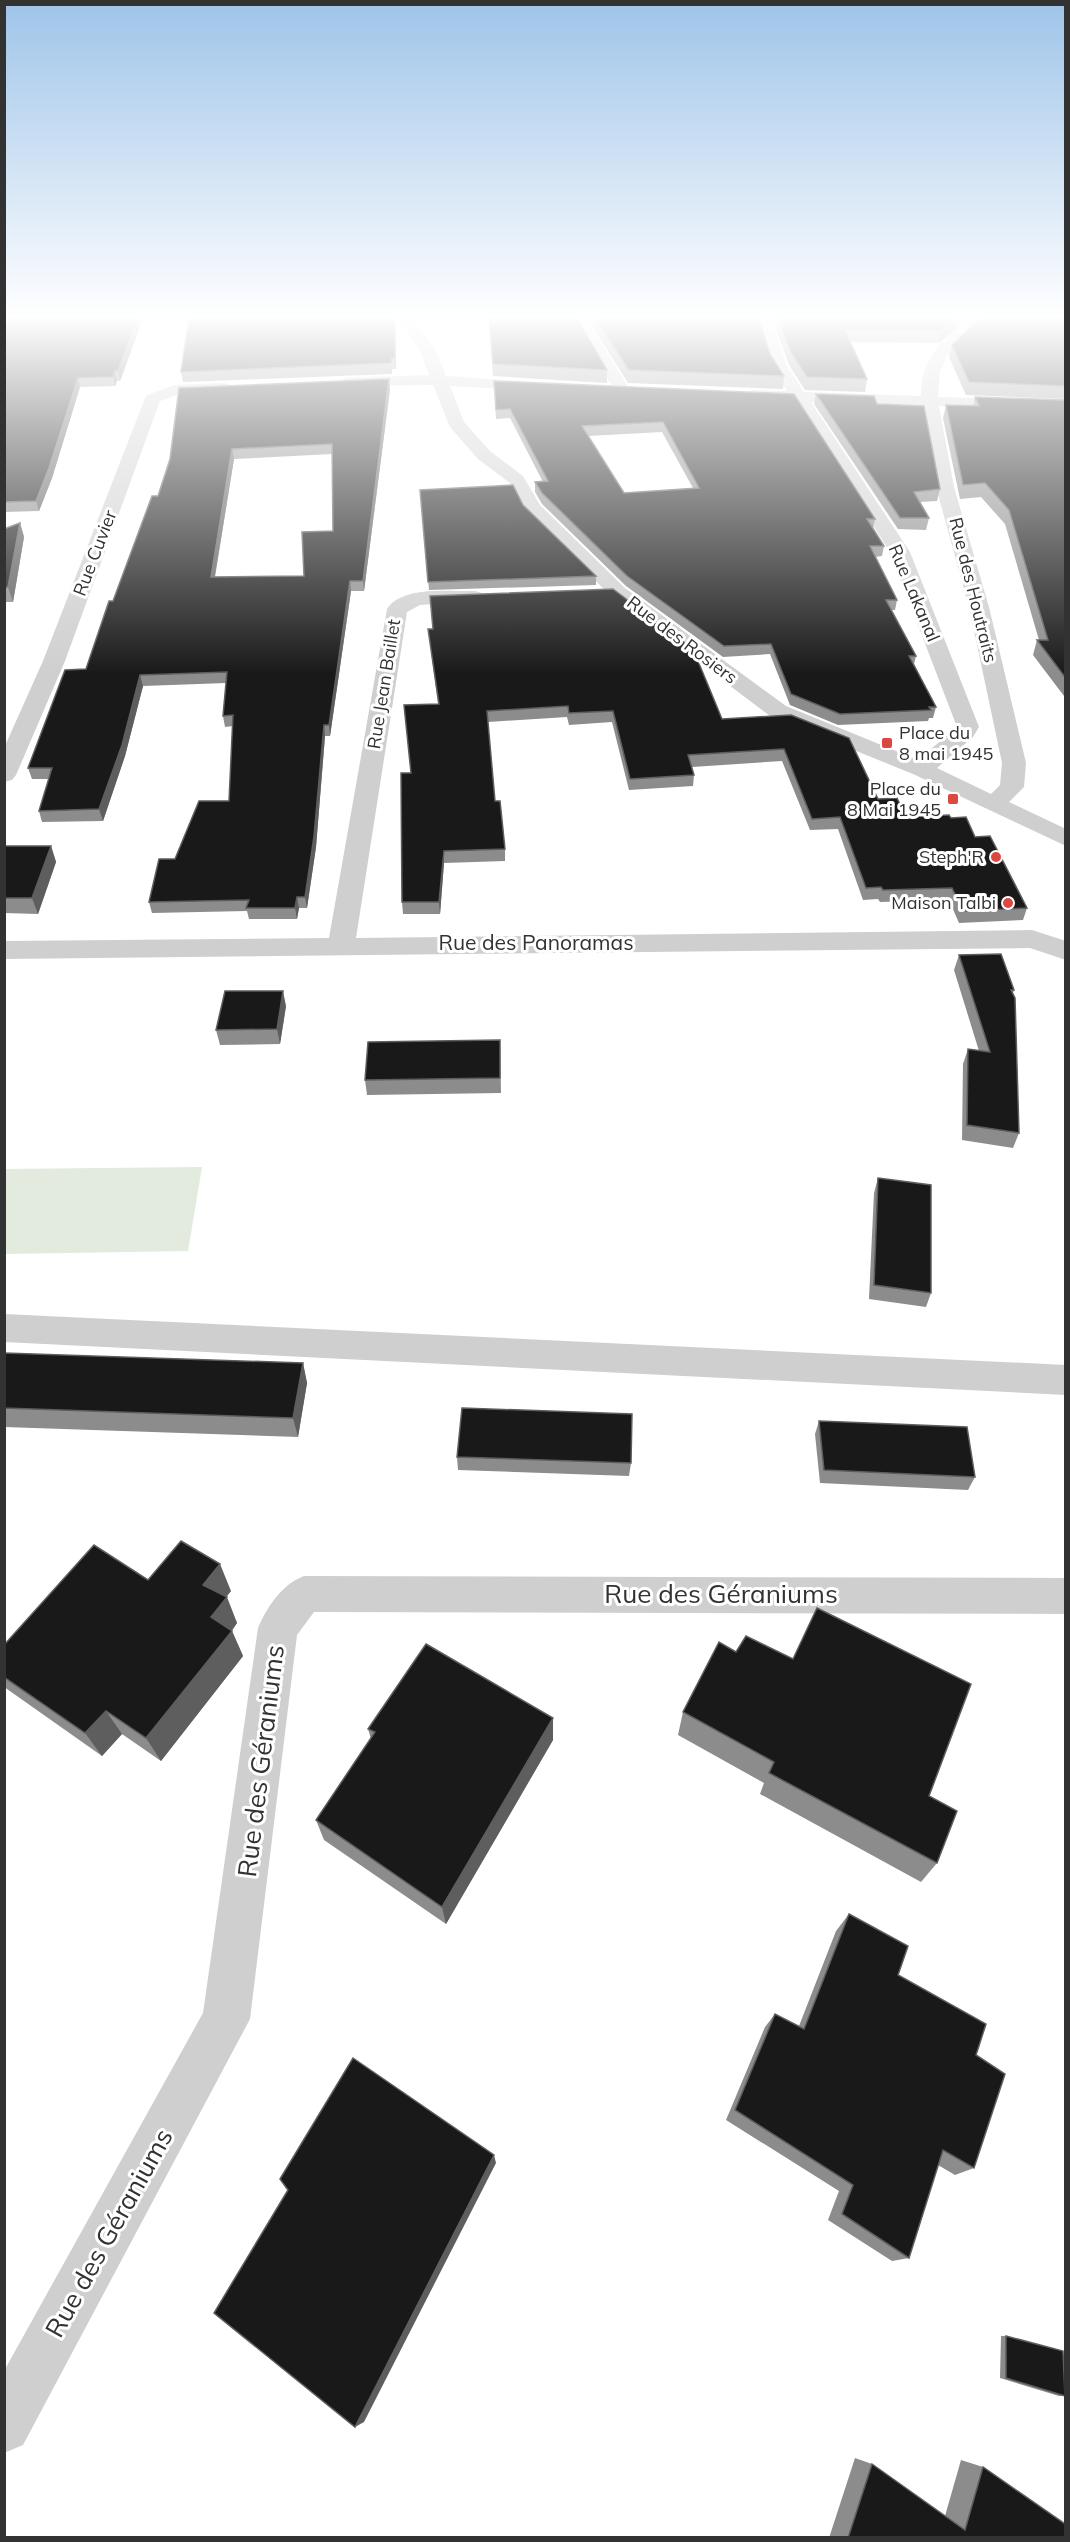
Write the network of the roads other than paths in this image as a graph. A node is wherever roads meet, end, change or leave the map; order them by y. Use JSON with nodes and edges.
{"nodes":[{"id":1,"x":138,"y":437,"type":"edge"},
{"id":2,"x":468,"y":437,"type":"edge"},
{"id":3,"x":826,"y":437,"type":"edge"},
{"id":4,"x":935,"y":437,"type":"edge"},
{"id":5,"x":618,"y":592,"type":"junction"},
{"id":6,"x":588,"y":593,"type":"edge"},
{"id":7,"x":496,"y":596,"type":"edge"},
{"id":8,"x":921,"y":769,"type":"junction"},
{"id":9,"x":4,"y":775,"type":"edge"},
{"id":10,"x":995,"y":803,"type":"junction"},
{"id":11,"x":1065,"y":839,"type":"edge"},
{"id":12,"x":341,"y":945,"type":"junction"},
{"id":13,"x":4,"y":950,"type":"edge"},
{"id":14,"x":1065,"y":951,"type":"edge"},
{"id":15,"x":4,"y":1328,"type":"edge"},
{"id":16,"x":1065,"y":1380,"type":"edge"},
{"id":17,"x":1065,"y":1596,"type":"edge"},
{"id":18,"x":4,"y":2426,"type":"edge"}],
"edges":[{"from":1,"to":9,"type":"street","name":"Rue Cuvier"},
{"from":2,"to":5,"type":"street","name":"Rue des Rosiers"},
{"from":3,"to":8,"type":"street","name":"Rue Lakanal"},
{"from":4,"to":10,"type":"street","name":"Rue des Houtraits"},
{"from":5,"to":6,"type":"street"},
{"from":5,"to":8,"type":"street","name":"Rue des Rosiers"},
{"from":7,"to":12,"type":"street","name":"Rue Jean Baillet"},
{"from":8,"to":10,"type":"street","name":"Rue des Rosiers"},
{"from":10,"to":11,"type":"street","name":"Rue des Rosiers"},
{"from":12,"to":13,"type":"street","name":"Rue des Panoramas"},
{"from":12,"to":14,"type":"street","name":"Rue des Panoramas"},
{"from":15,"to":16,"type":"street"},
{"from":17,"to":18,"type":"street","name":"Rue des Géraniums"}]}
